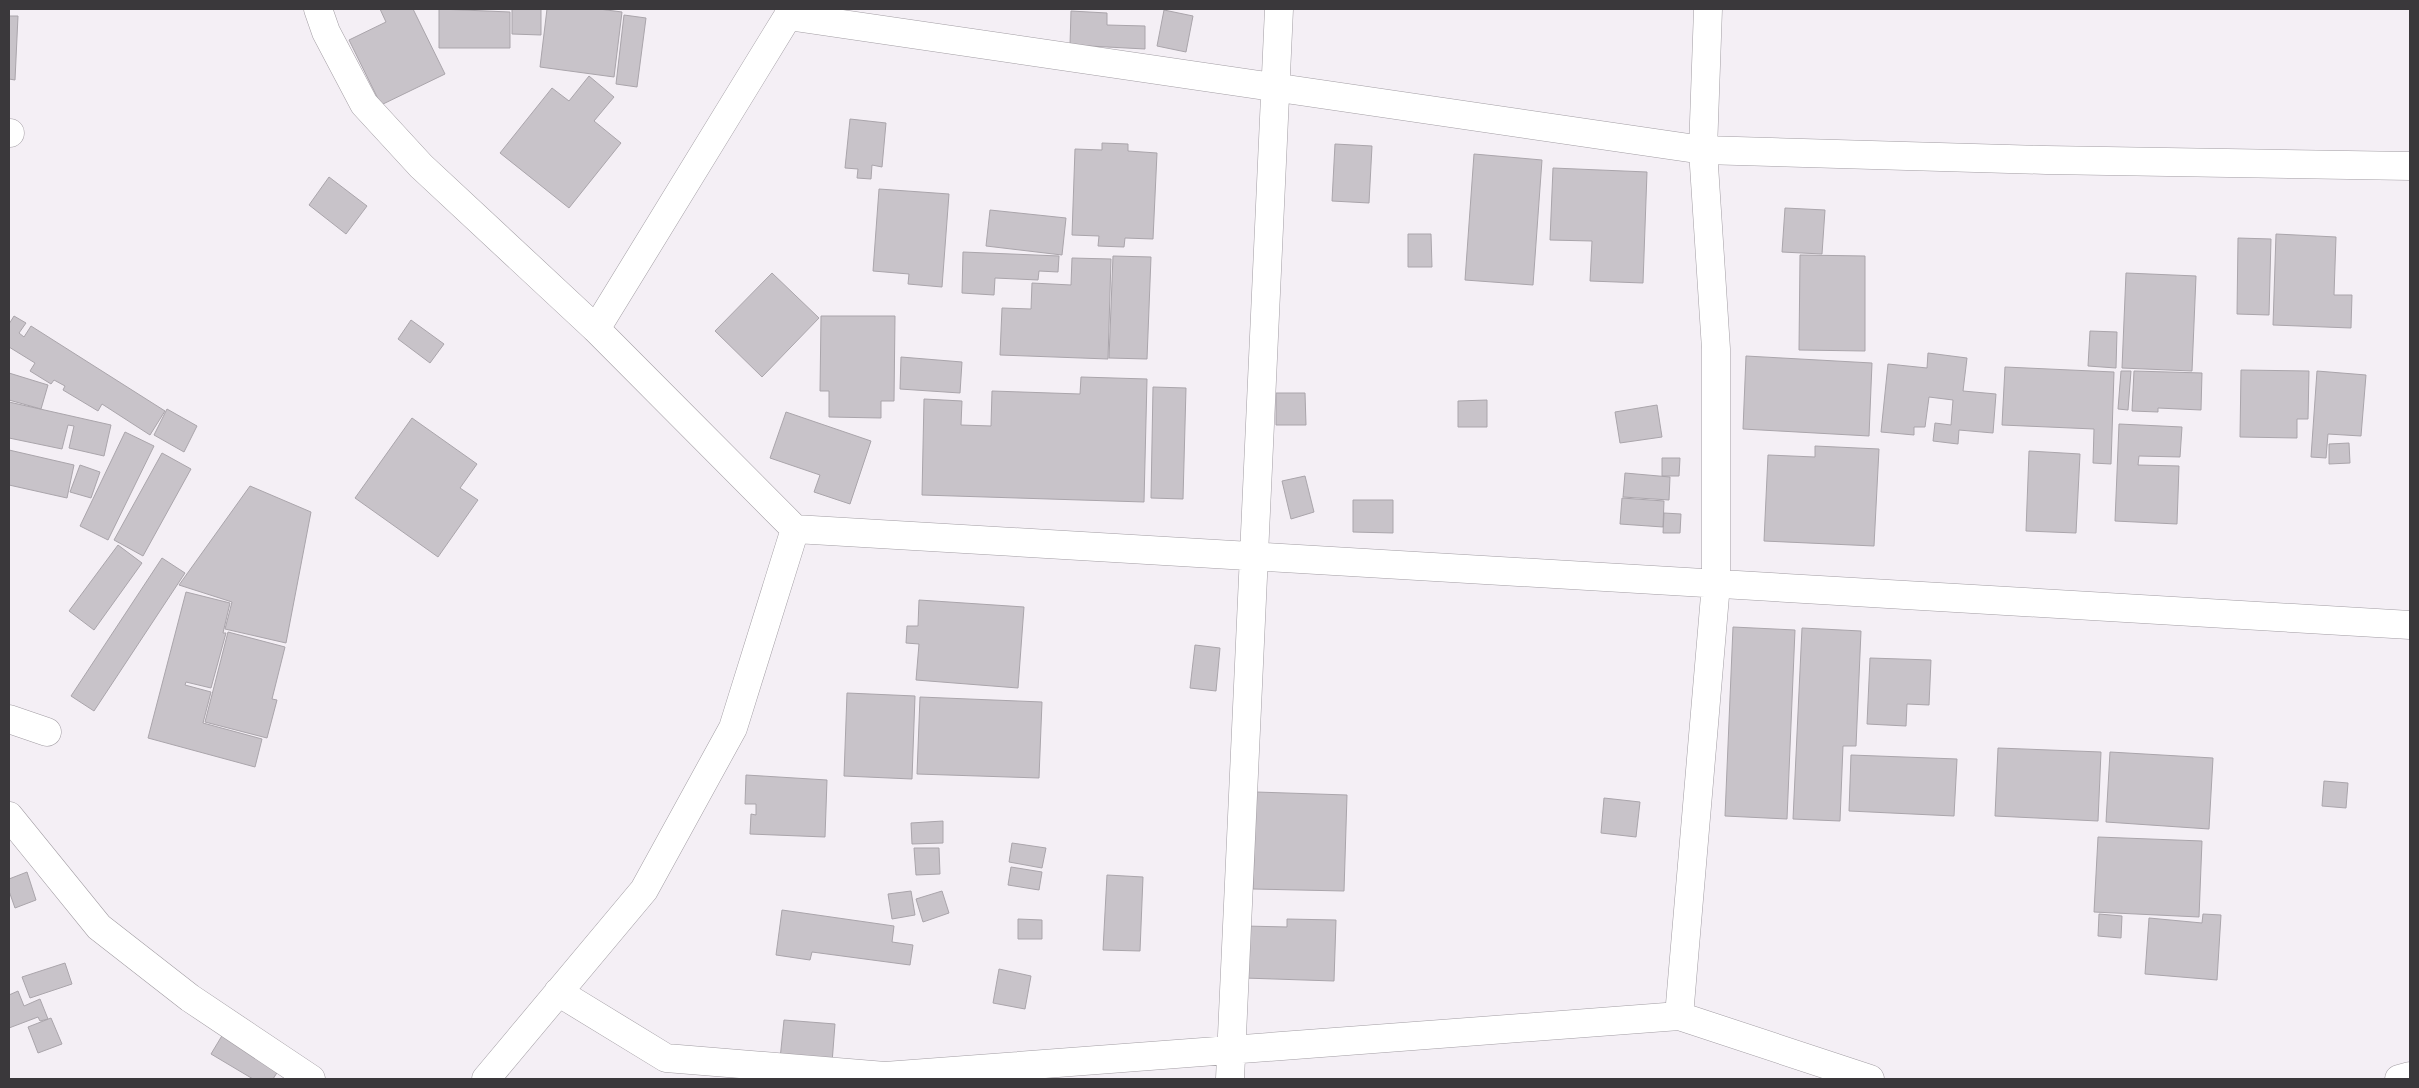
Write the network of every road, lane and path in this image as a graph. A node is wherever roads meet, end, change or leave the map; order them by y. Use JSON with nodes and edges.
{"nodes":[{"id":1,"x":318,"y":9,"type":"edge"},
{"id":2,"x":1279,"y":9,"type":"edge"},
{"id":3,"x":1708,"y":9,"type":"edge"},
{"id":4,"x":789,"y":12,"type":"edge"},
{"id":5,"x":1274,"y":87,"type":"junction"},
{"id":6,"x":1703,"y":150,"type":"junction"},
{"id":7,"x":2410,"y":166,"type":"edge"},
{"id":8,"x":596,"y":329,"type":"junction"},
{"id":9,"x":795,"y":529,"type":"junction"},
{"id":10,"x":1254,"y":556,"type":"junction"},
{"id":11,"x":1716,"y":584,"type":"junction"},
{"id":12,"x":2410,"y":625,"type":"edge"},
{"id":13,"x":9,"y":719,"type":"edge"},
{"id":14,"x":47,"y":732,"type":"dead end"},
{"id":15,"x":9,"y":816,"type":"edge"},
{"id":16,"x":558,"y":992,"type":"junction"},
{"id":17,"x":1679,"y":1016,"type":"junction"},
{"id":18,"x":1232,"y":1050,"type":"junction"},
{"id":19,"x":2410,"y":1076,"type":"edge"},
{"id":20,"x":311,"y":1079,"type":"edge"},
{"id":21,"x":486,"y":1079,"type":"edge"},
{"id":22,"x":1230,"y":1079,"type":"edge"},
{"id":23,"x":1870,"y":1079,"type":"edge"},
{"id":24,"x":2399,"y":1079,"type":"edge"}],
"edges":[{"from":1,"to":8,"type":"street"},
{"from":2,"to":5,"type":"street"},
{"from":3,"to":6,"type":"street"},
{"from":4,"to":5,"type":"street"},
{"from":4,"to":8,"type":"street"},
{"from":5,"to":6,"type":"street"},
{"from":5,"to":10,"type":"street"},
{"from":6,"to":7,"type":"street"},
{"from":6,"to":11,"type":"street"},
{"from":8,"to":9,"type":"street"},
{"from":9,"to":10,"type":"street"},
{"from":9,"to":16,"type":"street"},
{"from":10,"to":11,"type":"street"},
{"from":10,"to":18,"type":"street"},
{"from":11,"to":12,"type":"street"},
{"from":11,"to":17,"type":"street"},
{"from":13,"to":14,"type":"street"},
{"from":15,"to":20,"type":"street"},
{"from":16,"to":18,"type":"street"},
{"from":16,"to":21,"type":"street"},
{"from":17,"to":18,"type":"street"},
{"from":17,"to":23,"type":"street"},
{"from":18,"to":22,"type":"street"},
{"from":19,"to":24,"type":"street"}]}
